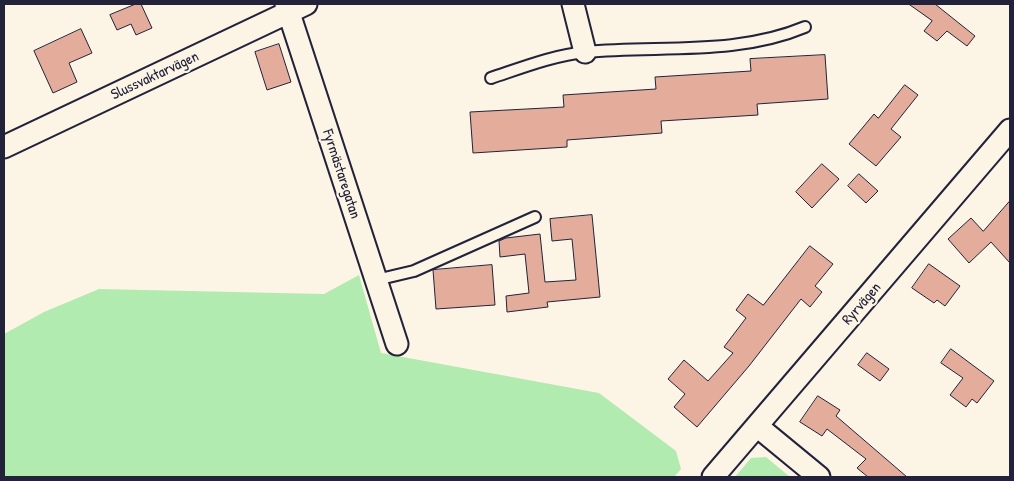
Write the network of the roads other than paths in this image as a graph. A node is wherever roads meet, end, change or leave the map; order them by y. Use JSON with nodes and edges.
{"nodes":[{"id":1,"x":573,"y":4,"type":"edge"},
{"id":2,"x":294,"y":7,"type":"edge"},
{"id":3,"x":805,"y":27,"type":"dead end"},
{"id":4,"x":585,"y":52,"type":"junction"},
{"id":5,"x":491,"y":78,"type":"dead end"},
{"id":6,"x":1010,"y":130,"type":"edge"},
{"id":7,"x":4,"y":147,"type":"edge"},
{"id":8,"x":535,"y":218,"type":"dead end"},
{"id":9,"x":376,"y":280,"type":"junction"},
{"id":10,"x":397,"y":344,"type":"dead end"},
{"id":11,"x":757,"y":426,"type":"junction"},
{"id":12,"x":713,"y":477,"type":"edge"},
{"id":13,"x":819,"y":477,"type":"edge"}],
"edges":[{"from":1,"to":4,"type":"street"},
{"from":2,"to":7,"type":"street","name":"Slussvaktarvägen"},
{"from":2,"to":9,"type":"street","name":"Fyrmästaregatan"},
{"from":3,"to":4,"type":"lane"},
{"from":4,"to":5,"type":"lane"},
{"from":6,"to":11,"type":"street","name":"Ryrvägen"},
{"from":8,"to":9,"type":"lane"},
{"from":9,"to":10,"type":"street","name":"Fyrmästaregatan"},
{"from":11,"to":12,"type":"street","name":"Ryrvägen"},
{"from":11,"to":13,"type":"street"}]}
